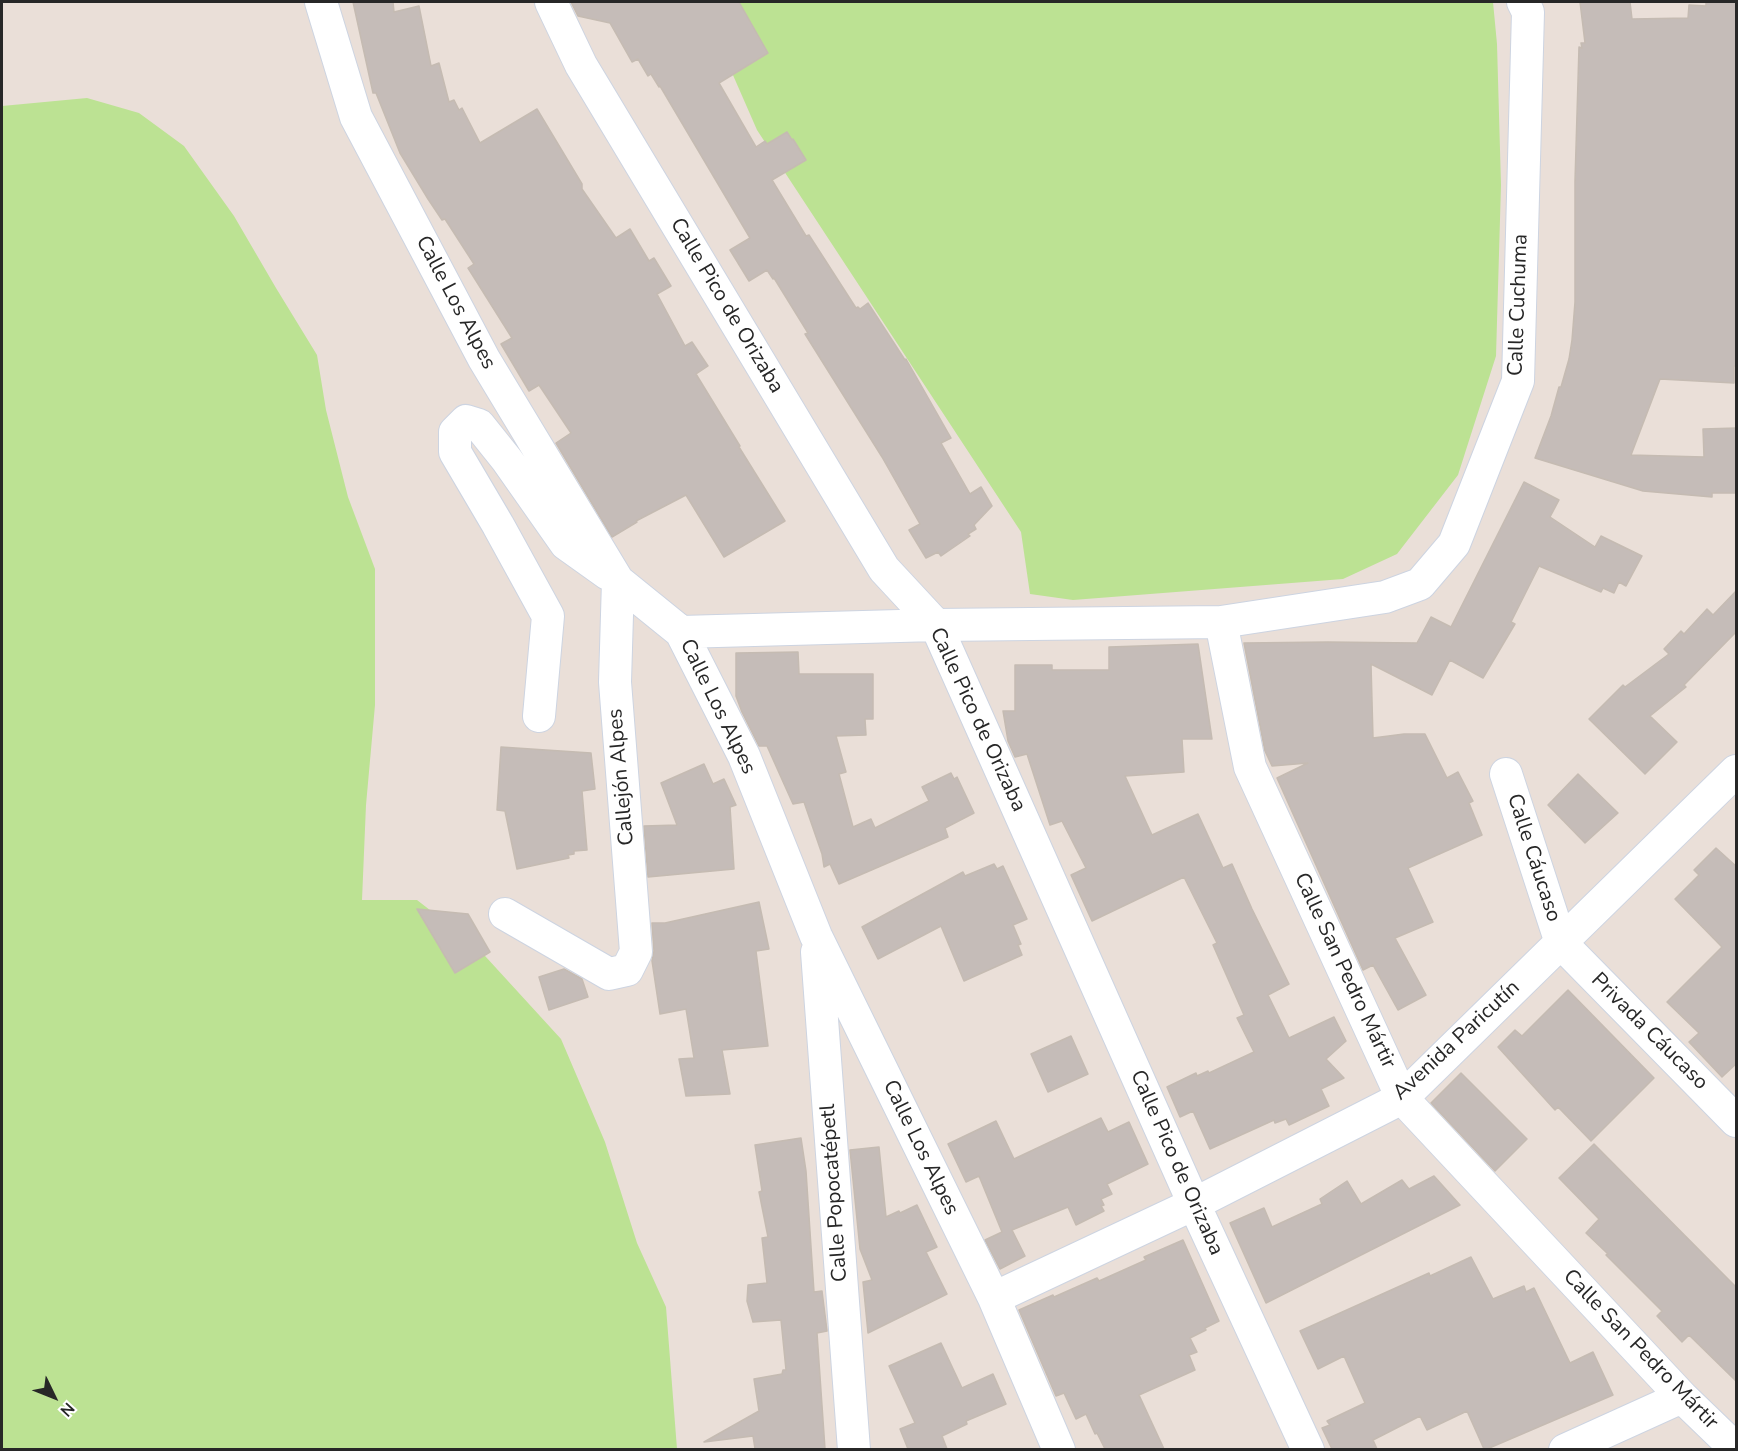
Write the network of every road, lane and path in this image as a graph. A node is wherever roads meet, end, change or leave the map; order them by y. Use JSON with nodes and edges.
{"nodes":[{"id":1,"x":321,"y":2,"type":"edge"},
{"id":2,"x":551,"y":2,"type":"edge"},
{"id":3,"x":1523,"y":2,"type":"edge"},
{"id":4,"x":618,"y":581,"type":"junction"},
{"id":5,"x":1221,"y":622,"type":"junction"},
{"id":6,"x":936,"y":625,"type":"junction"},
{"id":7,"x":681,"y":632,"type":"junction"},
{"id":8,"x":539,"y":716,"type":"dead end"},
{"id":9,"x":1506,"y":774,"type":"dead end"},
{"id":10,"x":1733,"y":782,"type":"edge"},
{"id":11,"x":505,"y":914,"type":"dead end"},
{"id":12,"x":816,"y":936,"type":"junction"},
{"id":13,"x":1561,"y":943,"type":"junction"},
{"id":14,"x":1402,"y":1098,"type":"junction"},
{"id":15,"x":1737,"y":1121,"type":"edge"},
{"id":16,"x":1194,"y":1204,"type":"junction"},
{"id":17,"x":994,"y":1298,"type":"junction"},
{"id":18,"x":1682,"y":1397,"type":"junction"},
{"id":19,"x":854,"y":1449,"type":"edge"},
{"id":20,"x":1059,"y":1449,"type":"edge"},
{"id":21,"x":1308,"y":1449,"type":"edge"},
{"id":22,"x":1565,"y":1449,"type":"edge"},
{"id":23,"x":1737,"y":1449,"type":"edge"}],
"edges":[{"from":1,"to":4,"type":"street","name":"Calle Los Alpes"},
{"from":2,"to":6,"type":"street","name":"Calle Pico de Orizaba"},
{"from":3,"to":5,"type":"street","name":"Calle Cuchuma"},
{"from":4,"to":7,"type":"street","name":"Calle Los Alpes"},
{"from":4,"to":8,"type":"street"},
{"from":4,"to":11,"type":"street","name":"Callejón Alpes"},
{"from":5,"to":6,"type":"street","name":"Calle Cuchuma"},
{"from":5,"to":14,"type":"street","name":"Calle San Pedro Mártir"},
{"from":6,"to":7,"type":"street","name":"Calle Cuchuma"},
{"from":6,"to":16,"type":"street","name":"Calle Pico de Orizaba"},
{"from":7,"to":12,"type":"street","name":"Calle Los Alpes"},
{"from":9,"to":13,"type":"street","name":"Calle Cáucaso"},
{"from":10,"to":13,"type":"street","name":"Avenida Paricutín"},
{"from":12,"to":17,"type":"street","name":"Calle Los Alpes"},
{"from":12,"to":19,"type":"street","name":"Calle Popocatépetl"},
{"from":13,"to":14,"type":"street","name":"Avenida Paricutín"},
{"from":13,"to":15,"type":"street","name":"Privada Cáucaso"},
{"from":14,"to":16,"type":"street","name":"Avenida Paricutín"},
{"from":14,"to":18,"type":"street","name":"Calle San Pedro Mártir"},
{"from":16,"to":17,"type":"street","name":"Avenida Paricutín"},
{"from":16,"to":21,"type":"street","name":"Calle Pico de Orizaba"},
{"from":17,"to":20,"type":"street","name":"Calle Los Alpes"},
{"from":18,"to":22,"type":"street"},
{"from":18,"to":23,"type":"street","name":"Calle San Pedro Mártir"}]}
